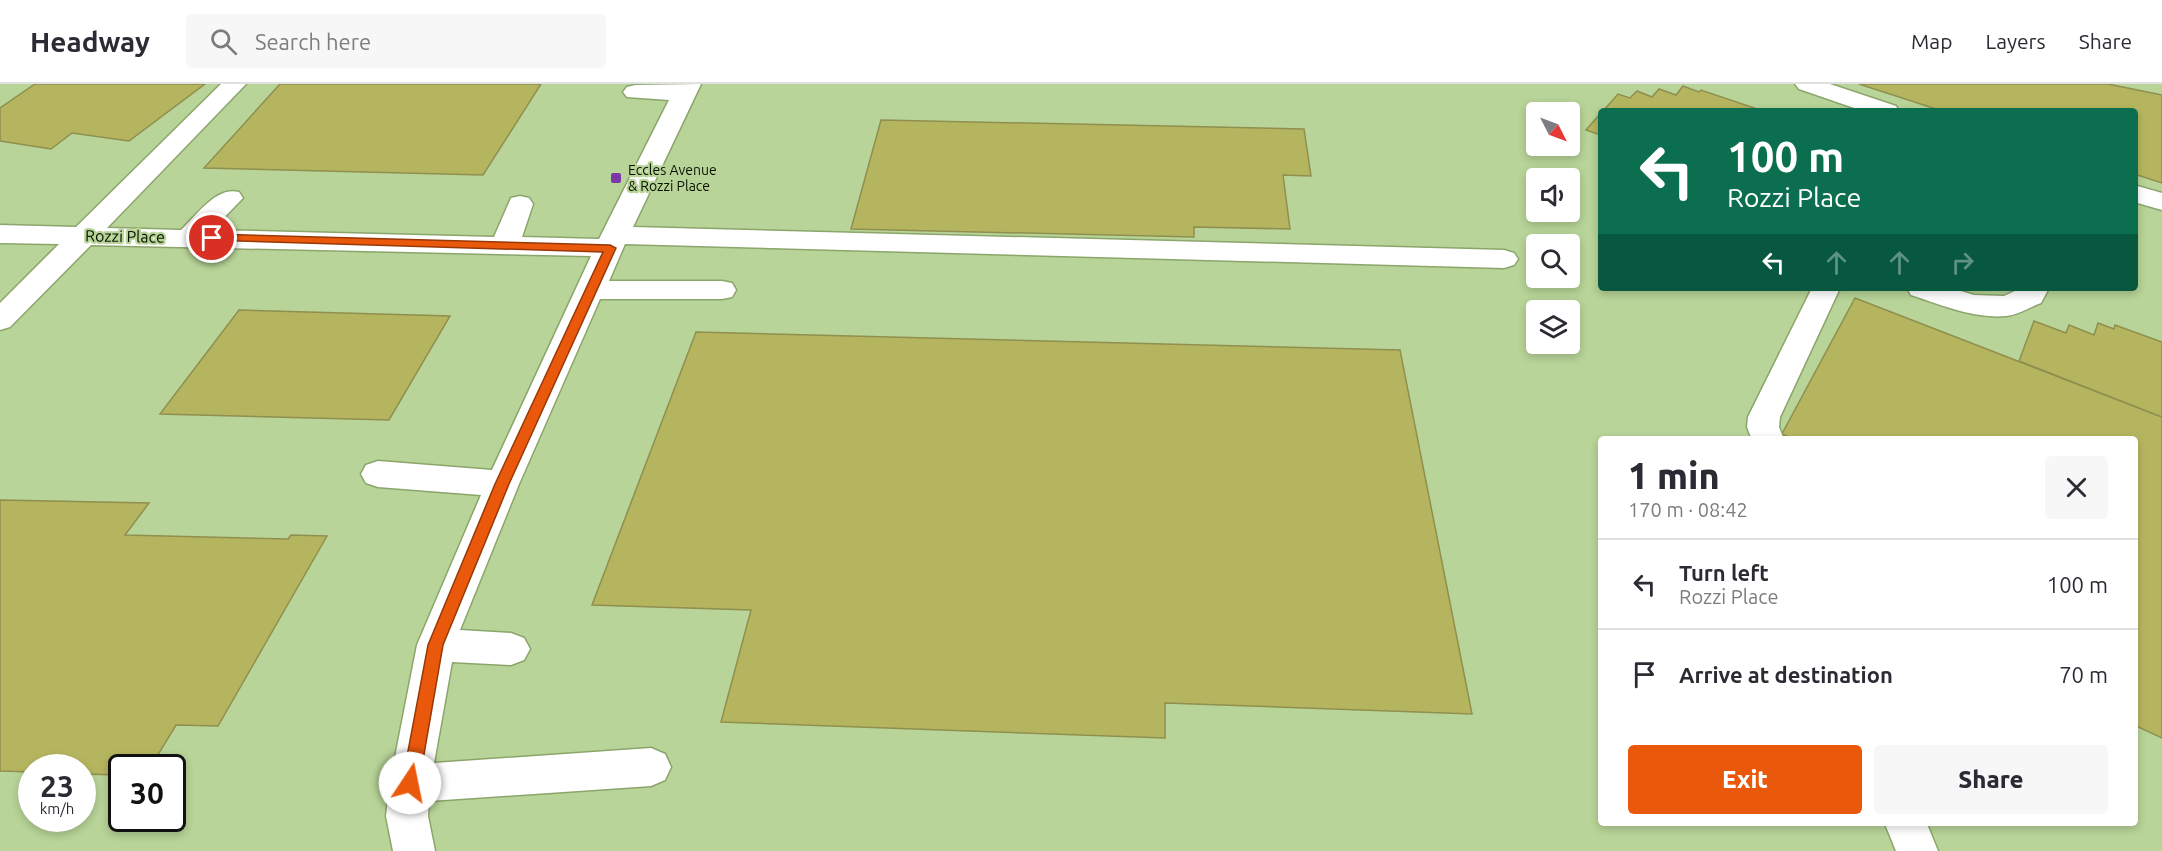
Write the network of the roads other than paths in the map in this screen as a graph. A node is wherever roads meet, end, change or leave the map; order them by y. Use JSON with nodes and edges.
{"nodes":[{"id":1,"x":234,"y":84,"type":"edge"},
{"id":2,"x":1807,"y":84,"type":"edge"},
{"id":3,"x":686,"y":88,"type":"edge"},
{"id":4,"x":635,"y":92,"type":"dead end"},
{"id":5,"x":1878,"y":108,"type":"edge"},
{"id":6,"x":2138,"y":194,"type":"edge"},
{"id":7,"x":230,"y":198,"type":"dead end"},
{"id":8,"x":2162,"y":202,"type":"edge"},
{"id":9,"x":520,"y":204,"type":"dead end"},
{"id":10,"x":0,"y":234,"type":"edge"},
{"id":11,"x":83,"y":236,"type":"junction"},
{"id":12,"x":189,"y":237,"type":"junction"},
{"id":13,"x":374,"y":242,"type":"junction"},
{"id":14,"x":613,"y":242,"type":"junction"},
{"id":15,"x":505,"y":245,"type":"junction"},
{"id":16,"x":1504,"y":259,"type":"dead end"},
{"id":17,"x":358,"y":266,"type":"dead end"},
{"id":18,"x":592,"y":290,"type":"junction"},
{"id":19,"x":722,"y":290,"type":"dead end"},
{"id":20,"x":1825,"y":291,"type":"edge"},
{"id":21,"x":1930,"y":291,"type":"edge"},
{"id":22,"x":2034,"y":291,"type":"edge"},
{"id":23,"x":0,"y":320,"type":"edge"},
{"id":24,"x":1766,"y":436,"type":"edge"},
{"id":25,"x":378,"y":474,"type":"dead end"},
{"id":26,"x":502,"y":484,"type":"junction"},
{"id":27,"x":436,"y":645,"type":"junction"},
{"id":28,"x":511,"y":649,"type":"dead end"},
{"id":29,"x":651,"y":767,"type":"dead end"},
{"id":30,"x":410,"y":783,"type":"junction"},
{"id":31,"x":1907,"y":826,"type":"edge"},
{"id":32,"x":414,"y":851,"type":"edge"},
{"id":33,"x":1917,"y":851,"type":"edge"}],
"edges":[{"from":1,"to":11,"type":"street"},
{"from":2,"to":5,"type":"street"},
{"from":3,"to":4,"type":"street"},
{"from":3,"to":14,"type":"street"},
{"from":6,"to":8,"type":"street"},
{"from":7,"to":12,"type":"street"},
{"from":9,"to":15,"type":"street"},
{"from":10,"to":11,"type":"street","name":"Rozzi Place"},
{"from":11,"to":12,"type":"street","name":"Rozzi Place"},
{"from":11,"to":23,"type":"street"},
{"from":12,"to":13,"type":"street","name":"Rozzi Place"},
{"from":13,"to":15,"type":"street","name":"Rozzi Place"},
{"from":13,"to":17,"type":"street"},
{"from":14,"to":15,"type":"street","name":"Rozzi Place"},
{"from":14,"to":16,"type":"street","name":"Rozzi Place"},
{"from":14,"to":18,"type":"street"},
{"from":18,"to":19,"type":"street"},
{"from":18,"to":26,"type":"street"},
{"from":20,"to":24,"type":"street"},
{"from":21,"to":22,"type":"street"},
{"from":25,"to":26,"type":"street"},
{"from":26,"to":27,"type":"street"},
{"from":27,"to":28,"type":"street"},
{"from":27,"to":30,"type":"street"},
{"from":29,"to":30,"type":"street"},
{"from":30,"to":32,"type":"street"},
{"from":31,"to":33,"type":"street"}]}
